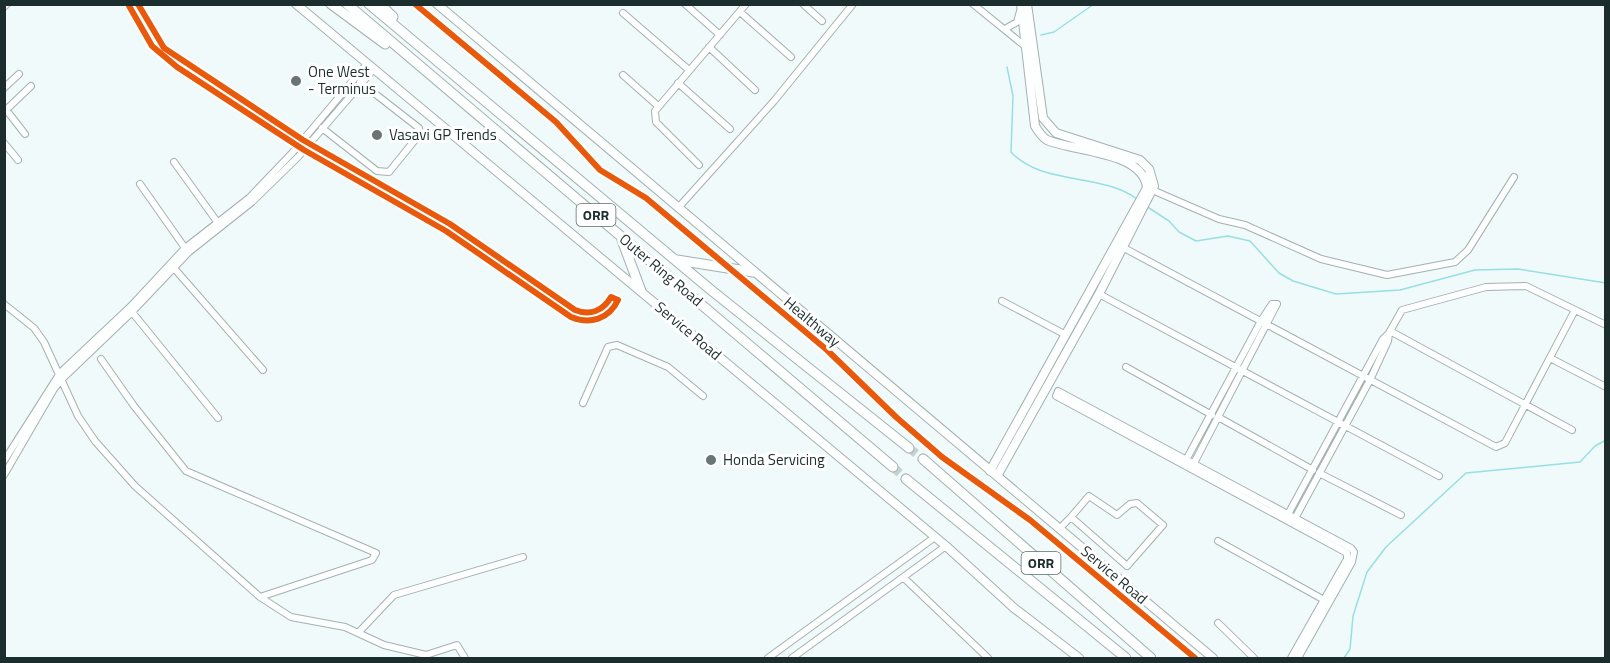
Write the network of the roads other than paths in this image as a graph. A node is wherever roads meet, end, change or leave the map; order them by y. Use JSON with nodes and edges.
{"nodes":[{"id":1,"x":128,"y":4,"type":"edge"},
{"id":2,"x":138,"y":4,"type":"edge"},
{"id":3,"x":296,"y":4,"type":"edge"},
{"id":4,"x":331,"y":4,"type":"edge"},
{"id":5,"x":347,"y":4,"type":"edge"},
{"id":6,"x":369,"y":4,"type":"edge"},
{"id":7,"x":380,"y":4,"type":"edge"},
{"id":8,"x":437,"y":4,"type":"edge"},
{"id":9,"x":685,"y":4,"type":"edge"},
{"id":10,"x":747,"y":4,"type":"edge"},
{"id":11,"x":803,"y":4,"type":"edge"},
{"id":12,"x":851,"y":4,"type":"edge"},
{"id":13,"x":975,"y":4,"type":"edge"},
{"id":14,"x":1023,"y":5,"type":"edge"},
{"id":15,"x":740,"y":12,"type":"junction"},
{"id":16,"x":623,"y":13,"type":"dead end"},
{"id":17,"x":822,"y":21,"type":"dead end"},
{"id":18,"x":1006,"y":28,"type":"junction"},
{"id":19,"x":720,"y":34,"type":"junction"},
{"id":20,"x":709,"y":47,"type":"junction"},
{"id":21,"x":1029,"y":52,"type":"junction"},
{"id":22,"x":172,"y":53,"type":"junction"},
{"id":23,"x":790,"y":57,"type":"dead end"},
{"id":24,"x":166,"y":59,"type":"junction"},
{"id":25,"x":443,"y":64,"type":"junction"},
{"id":26,"x":369,"y":67,"type":"junction"},
{"id":27,"x":689,"y":70,"type":"junction"},
{"id":28,"x":19,"y":74,"type":"dead end"},
{"id":29,"x":623,"y":75,"type":"dead end"},
{"id":30,"x":355,"y":77,"type":"junction"},
{"id":31,"x":432,"y":78,"type":"junction"},
{"id":32,"x":678,"y":82,"type":"junction"},
{"id":33,"x":362,"y":83,"type":"junction"},
{"id":34,"x":31,"y":86,"type":"dead end"},
{"id":35,"x":4,"y":88,"type":"edge"},
{"id":36,"x":755,"y":90,"type":"dead end"},
{"id":37,"x":658,"y":106,"type":"junction"},
{"id":38,"x":5,"y":107,"type":"edge"},
{"id":39,"x":322,"y":128,"type":"junction"},
{"id":40,"x":730,"y":129,"type":"dead end"},
{"id":41,"x":25,"y":134,"type":"dead end"},
{"id":42,"x":4,"y":143,"type":"edge"},
{"id":43,"x":303,"y":145,"type":"junction"},
{"id":44,"x":18,"y":160,"type":"dead end"},
{"id":45,"x":174,"y":162,"type":"dead end"},
{"id":46,"x":699,"y":165,"type":"dead end"},
{"id":47,"x":1514,"y":177,"type":"dead end"},
{"id":48,"x":140,"y":184,"type":"dead end"},
{"id":49,"x":1150,"y":189,"type":"junction"},
{"id":50,"x":1143,"y":203,"type":"junction"},
{"id":51,"x":677,"y":207,"type":"junction"},
{"id":52,"x":218,"y":223,"type":"junction"},
{"id":53,"x":620,"y":235,"type":"junction"},
{"id":54,"x":1124,"y":248,"type":"junction"},
{"id":55,"x":186,"y":249,"type":"junction"},
{"id":56,"x":675,"y":259,"type":"junction"},
{"id":57,"x":173,"y":267,"type":"junction"},
{"id":58,"x":753,"y":272,"type":"junction"},
{"id":59,"x":641,"y":291,"type":"junction"},
{"id":60,"x":1099,"y":294,"type":"junction"},
{"id":61,"x":1002,"y":301,"type":"dead end"},
{"id":62,"x":4,"y":304,"type":"edge"},
{"id":63,"x":1575,"y":310,"type":"junction"},
{"id":64,"x":569,"y":311,"type":"junction"},
{"id":65,"x":132,"y":312,"type":"junction"},
{"id":66,"x":1264,"y":323,"type":"junction"},
{"id":67,"x":1605,"y":325,"type":"edge"},
{"id":68,"x":1390,"y":332,"type":"junction"},
{"id":69,"x":1066,"y":335,"type":"junction"},
{"id":70,"x":785,"y":350,"type":"junction"},
{"id":71,"x":1550,"y":358,"type":"junction"},
{"id":72,"x":101,"y":359,"type":"dead end"},
{"id":73,"x":774,"y":364,"type":"junction"},
{"id":74,"x":1126,"y":368,"type":"dead end"},
{"id":75,"x":263,"y":370,"type":"dead end"},
{"id":76,"x":1239,"y":370,"type":"junction"},
{"id":77,"x":61,"y":376,"type":"junction"},
{"id":78,"x":1367,"y":378,"type":"junction"},
{"id":79,"x":1605,"y":387,"type":"edge"},
{"id":80,"x":703,"y":396,"type":"dead end"},
{"id":81,"x":583,"y":403,"type":"dead end"},
{"id":82,"x":1524,"y":405,"type":"junction"},
{"id":83,"x":1215,"y":416,"type":"junction"},
{"id":84,"x":218,"y":418,"type":"dead end"},
{"id":85,"x":1341,"y":424,"type":"junction"},
{"id":86,"x":1572,"y":430,"type":"dead end"},
{"id":87,"x":909,"y":448,"type":"tunnel mouth"},
{"id":88,"x":922,"y":459,"type":"tunnel mouth"},
{"id":89,"x":4,"y":461,"type":"edge"},
{"id":90,"x":1189,"y":464,"type":"junction"},
{"id":91,"x":893,"y":467,"type":"tunnel mouth"},
{"id":92,"x":1316,"y":471,"type":"junction"},
{"id":93,"x":994,"y":474,"type":"junction"},
{"id":94,"x":4,"y":475,"type":"edge"},
{"id":95,"x":1439,"y":476,"type":"dead end"},
{"id":96,"x":906,"y":479,"type":"tunnel mouth"},
{"id":97,"x":1401,"y":515,"type":"dead end"},
{"id":98,"x":1071,"y":517,"type":"junction"},
{"id":99,"x":1286,"y":518,"type":"junction"},
{"id":100,"x":1293,"y":522,"type":"junction"},
{"id":101,"x":1059,"y":529,"type":"junction"},
{"id":102,"x":935,"y":537,"type":"junction"},
{"id":103,"x":1218,"y":541,"type":"dead end"},
{"id":104,"x":946,"y":546,"type":"junction"},
{"id":105,"x":523,"y":557,"type":"dead end"},
{"id":106,"x":904,"y":578,"type":"junction"},
{"id":107,"x":863,"y":592,"type":"junction"},
{"id":108,"x":260,"y":597,"type":"junction"},
{"id":109,"x":1327,"y":602,"type":"junction"},
{"id":110,"x":870,"y":603,"type":"junction"},
{"id":111,"x":1218,"y":623,"type":"dead end"},
{"id":112,"x":358,"y":633,"type":"junction"},
{"id":113,"x":796,"y":639,"type":"junction"},
{"id":114,"x":804,"y":650,"type":"junction"},
{"id":115,"x":465,"y":658,"type":"edge"},
{"id":116,"x":768,"y":658,"type":"edge"},
{"id":117,"x":792,"y":658,"type":"edge"},
{"id":118,"x":988,"y":658,"type":"edge"},
{"id":119,"x":1080,"y":658,"type":"edge"},
{"id":120,"x":1126,"y":658,"type":"edge"},
{"id":121,"x":1151,"y":658,"type":"edge"},
{"id":122,"x":1213,"y":658,"type":"edge"},
{"id":123,"x":1254,"y":658,"type":"edge"},
{"id":124,"x":1291,"y":658,"type":"edge"},
{"id":125,"x":1298,"y":658,"type":"edge"}],
"edges":[{"from":1,"to":24,"type":"street"},
{"from":2,"to":22,"type":"street"},
{"from":3,"to":26,"type":"main road","name":"Service Road"},
{"from":4,"to":31,"type":"highway","number":"ORR"},
{"from":5,"to":31,"type":"highway","name":"Outer Ring Road","number":"ORR"},
{"from":6,"to":25,"type":"highway","name":"Outer Ring Road","number":"ORR"},
{"from":7,"to":25,"type":"highway","number":"ORR"},
{"from":8,"to":51,"type":"main road","name":"Service Road"},
{"from":9,"to":19,"type":"street"},
{"from":10,"to":15,"type":"street"},
{"from":11,"to":17,"type":"street"},
{"from":12,"to":51,"type":"street"},
{"from":13,"to":18,"type":"street"},
{"from":14,"to":18,"type":"street"},
{"from":14,"to":21,"type":"main road"},
{"from":15,"to":19,"type":"street"},
{"from":15,"to":23,"type":"street"},
{"from":16,"to":27,"type":"street"},
{"from":18,"to":21,"type":"street"},
{"from":19,"to":20,"type":"street"},
{"from":20,"to":27,"type":"street"},
{"from":20,"to":36,"type":"street"},
{"from":21,"to":49,"type":"main road"},
{"from":22,"to":24,"type":"street"},
{"from":22,"to":43,"type":"street"},
{"from":24,"to":43,"type":"street"},
{"from":25,"to":56,"type":"highway","name":"Outer Ring Road","number":"ORR"},
{"from":26,"to":30,"type":"street"},
{"from":26,"to":33,"type":"street"},
{"from":26,"to":59,"type":"main road","name":"Service Road"},
{"from":27,"to":32,"type":"street"},
{"from":28,"to":35,"type":"street"},
{"from":29,"to":37,"type":"street"},
{"from":30,"to":33,"type":"street"},
{"from":30,"to":43,"type":"street"},
{"from":31,"to":53,"type":"highway","name":"Outer Ring Road","number":"ORR"},
{"from":32,"to":37,"type":"street"},
{"from":32,"to":40,"type":"street"},
{"from":33,"to":39,"type":"street"},
{"from":33,"to":39,"type":"street"},
{"from":34,"to":38,"type":"street"},
{"from":37,"to":46,"type":"street"},
{"from":38,"to":41,"type":"street"},
{"from":39,"to":43,"type":"street"},
{"from":42,"to":44,"type":"street"},
{"from":43,"to":52,"type":"street"},
{"from":43,"to":57,"type":"street"},
{"from":43,"to":64,"type":"street"},
{"from":45,"to":52,"type":"street"},
{"from":47,"to":49,"type":"street"},
{"from":48,"to":55,"type":"street"},
{"from":49,"to":50,"type":"main road"},
{"from":50,"to":54,"type":"main road"},
{"from":50,"to":69,"type":"main road"},
{"from":51,"to":58,"type":"main road","name":"Service Road"},
{"from":52,"to":55,"type":"street"},
{"from":53,"to":59,"type":"highway"},
{"from":53,"to":73,"type":"highway","name":"Outer Ring Road","number":"ORR"},
{"from":54,"to":60,"type":"main road"},
{"from":54,"to":66,"type":"street"},
{"from":55,"to":77,"type":"street"},
{"from":56,"to":58,"type":"highway"},
{"from":56,"to":70,"type":"highway","name":"Outer Ring Road","number":"ORR"},
{"from":57,"to":65,"type":"street"},
{"from":57,"to":75,"type":"street"},
{"from":58,"to":93,"type":"main road","name":"Service Road"},
{"from":59,"to":102,"type":"main road","name":"Service Road"},
{"from":60,"to":76,"type":"street"},
{"from":60,"to":93,"type":"main road"},
{"from":61,"to":69,"type":"street"},
{"from":62,"to":77,"type":"street"},
{"from":63,"to":67,"type":"street"},
{"from":63,"to":68,"type":"street"},
{"from":63,"to":71,"type":"street"},
{"from":64,"to":64,"type":"street"},
{"from":65,"to":77,"type":"street"},
{"from":65,"to":84,"type":"street"},
{"from":66,"to":76,"type":"street"},
{"from":66,"to":78,"type":"street"},
{"from":68,"to":78,"type":"street"},
{"from":68,"to":82,"type":"street"},
{"from":69,"to":93,"type":"main road"},
{"from":70,"to":73,"type":"highway"},
{"from":70,"to":87,"type":"highway","name":"Outer Ring Road","number":"ORR"},
{"from":71,"to":79,"type":"street"},
{"from":71,"to":82,"type":"street"},
{"from":72,"to":108,"type":"street"},
{"from":73,"to":91,"type":"highway","name":"Outer Ring Road","number":"ORR"},
{"from":74,"to":83,"type":"street"},
{"from":76,"to":83,"type":"street"},
{"from":76,"to":85,"type":"street"},
{"from":77,"to":89,"type":"street"},
{"from":77,"to":94,"type":"street"},
{"from":77,"to":108,"type":"street"},
{"from":78,"to":82,"type":"street"},
{"from":78,"to":85,"type":"street"},
{"from":80,"to":81,"type":"street"},
{"from":82,"to":86,"type":"street"},
{"from":83,"to":90,"type":"street"},
{"from":83,"to":92,"type":"street"},
{"from":85,"to":92,"type":"street"},
{"from":85,"to":95,"type":"street"},
{"from":88,"to":121,"type":"highway","number":"ORR"},
{"from":90,"to":90,"type":"street"},
{"from":90,"to":99,"type":"street"},
{"from":92,"to":97,"type":"street"},
{"from":92,"to":99,"type":"street"},
{"from":92,"to":100,"type":"street"},
{"from":93,"to":101,"type":"main road","name":"Service Road"},
{"from":96,"to":120,"type":"highway","number":"ORR"},
{"from":98,"to":98,"type":"street"},
{"from":98,"to":101,"type":"street"},
{"from":99,"to":100,"type":"street"},
{"from":100,"to":109,"type":"street"},
{"from":101,"to":122,"type":"main road","name":"Service Road"},
{"from":102,"to":104,"type":"main road","name":"Service Road"},
{"from":102,"to":107,"type":"street"},
{"from":103,"to":109,"type":"street"},
{"from":104,"to":106,"type":"street"},
{"from":104,"to":119,"type":"main road","name":"Service Road"},
{"from":105,"to":112,"type":"street"},
{"from":106,"to":110,"type":"street"},
{"from":106,"to":118,"type":"street"},
{"from":107,"to":110,"type":"street"},
{"from":107,"to":113,"type":"street"},
{"from":108,"to":112,"type":"street"},
{"from":109,"to":124,"type":"street"},
{"from":109,"to":125,"type":"street"},
{"from":110,"to":114,"type":"street"},
{"from":111,"to":123,"type":"street"},
{"from":112,"to":115,"type":"street"},
{"from":113,"to":114,"type":"street"},
{"from":113,"to":116,"type":"street"},
{"from":114,"to":117,"type":"street"}]}
